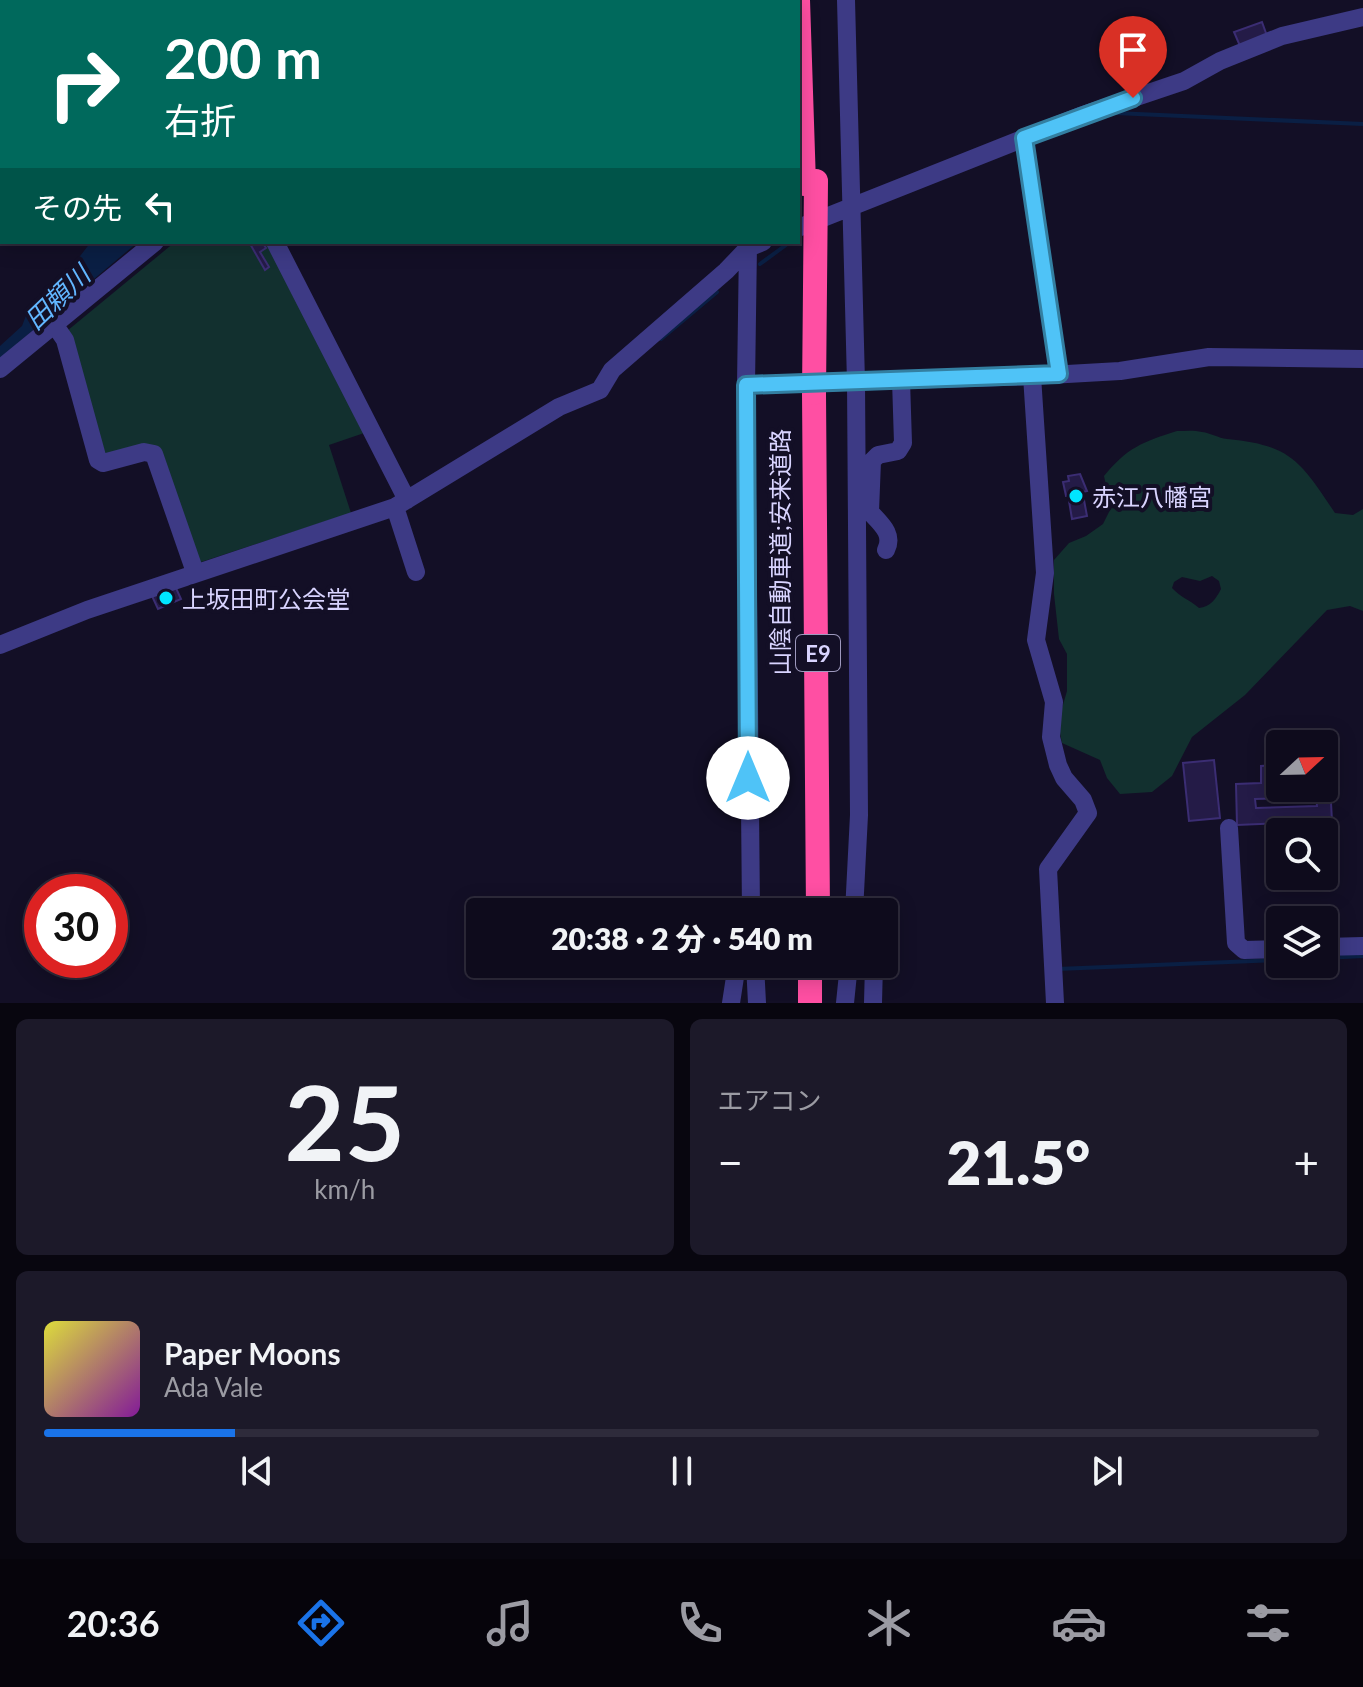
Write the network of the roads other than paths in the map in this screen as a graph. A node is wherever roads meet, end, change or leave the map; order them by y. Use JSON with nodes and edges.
{"nodes":[{"id":1,"x":808,"y":0,"type":"edge"},
{"id":2,"x":846,"y":0,"type":"edge"},
{"id":3,"x":1363,"y":17,"type":"edge"},
{"id":4,"x":800,"y":30,"type":"edge"},
{"id":5,"x":1025,"y":143,"type":"junction"},
{"id":6,"x":810,"y":183,"type":"junction"},
{"id":7,"x":851,"y":206,"type":"junction"},
{"id":8,"x":800,"y":227,"type":"edge"},
{"id":9,"x":153,"y":244,"type":"edge"},
{"id":10,"x":276,"y":244,"type":"edge"},
{"id":11,"x":750,"y":244,"type":"edge"},
{"id":12,"x":54,"y":324,"type":"junction"},
{"id":13,"x":1363,"y":359,"type":"edge"},
{"id":14,"x":0,"y":369,"type":"edge"},
{"id":15,"x":1059,"y":374,"type":"junction"},
{"id":16,"x":1032,"y":376,"type":"junction"},
{"id":17,"x":901,"y":380,"type":"junction"},
{"id":18,"x":856,"y":382,"type":"junction"},
{"id":19,"x":746,"y":385,"type":"junction"},
{"id":20,"x":810,"y":393,"type":"junction"},
{"id":21,"x":401,"y":503,"type":"junction"},
{"id":22,"x":864,"y":512,"type":"junction"},
{"id":23,"x":886,"y":550,"type":"dead end"},
{"id":24,"x":195,"y":572,"type":"junction"},
{"id":25,"x":416,"y":572,"type":"dead end"},
{"id":26,"x":0,"y":645,"type":"edge"},
{"id":27,"x":1229,"y":828,"type":"dead end"},
{"id":28,"x":751,"y":898,"type":"edge"},
{"id":29,"x":809,"y":898,"type":"edge"},
{"id":30,"x":818,"y":898,"type":"edge"},
{"id":31,"x":858,"y":898,"type":"edge"},
{"id":32,"x":1363,"y":946,"type":"edge"},
{"id":33,"x":1338,"y":947,"type":"edge"},
{"id":34,"x":1266,"y":949,"type":"edge"},
{"id":35,"x":735,"y":978,"type":"edge"},
{"id":36,"x":756,"y":978,"type":"edge"},
{"id":37,"x":810,"y":978,"type":"edge"},
{"id":38,"x":818,"y":978,"type":"edge"},
{"id":39,"x":848,"y":978,"type":"edge"},
{"id":40,"x":874,"y":978,"type":"edge"},
{"id":41,"x":731,"y":1003,"type":"edge"},
{"id":42,"x":757,"y":1003,"type":"edge"},
{"id":43,"x":810,"y":1003,"type":"edge"},
{"id":44,"x":818,"y":1003,"type":"edge"},
{"id":45,"x":845,"y":1003,"type":"edge"},
{"id":46,"x":873,"y":1003,"type":"edge"},
{"id":47,"x":1055,"y":1003,"type":"edge"}],
"edges":[{"from":1,"to":6,"type":"highway","name":"山陰自動車道;安来道路","number":"E9"},
{"from":2,"to":7,"type":"street"},
{"from":3,"to":5,"type":"street"},
{"from":4,"to":6,"type":"highway","name":"山陰自動車道;安来道路","number":"E9"},
{"from":5,"to":7,"type":"street"},
{"from":5,"to":15,"type":"street"},
{"from":6,"to":20,"type":"highway","name":"山陰自動車道;安来道路","number":"E9","bridge":true},
{"from":7,"to":8,"type":"street"},
{"from":7,"to":18,"type":"street"},
{"from":9,"to":12,"type":"street"},
{"from":10,"to":21,"type":"street"},
{"from":11,"to":19,"type":"street"},
{"from":11,"to":21,"type":"street"},
{"from":12,"to":14,"type":"street"},
{"from":12,"to":24,"type":"street"},
{"from":13,"to":15,"type":"street"},
{"from":15,"to":16,"type":"street"},
{"from":16,"to":17,"type":"street"},
{"from":16,"to":47,"type":"street"},
{"from":17,"to":18,"type":"street"},
{"from":17,"to":22,"type":"street"},
{"from":18,"to":19,"type":"street"},
{"from":18,"to":22,"type":"street"},
{"from":19,"to":28,"type":"street"},
{"from":20,"to":29,"type":"highway","name":"山陰自動車道;安来道路","number":"E9"},
{"from":20,"to":30,"type":"highway","name":"山陰自動車道;安来道路","number":"E9"},
{"from":21,"to":24,"type":"street"},
{"from":21,"to":25,"type":"street"},
{"from":22,"to":23,"type":"street"},
{"from":22,"to":31,"type":"street"},
{"from":24,"to":26,"type":"street"},
{"from":27,"to":34,"type":"street"},
{"from":32,"to":33,"type":"street"},
{"from":35,"to":41,"type":"street"},
{"from":36,"to":42,"type":"street"},
{"from":37,"to":43,"type":"highway"},
{"from":38,"to":44,"type":"highway"},
{"from":39,"to":45,"type":"street"},
{"from":40,"to":46,"type":"street"}]}
